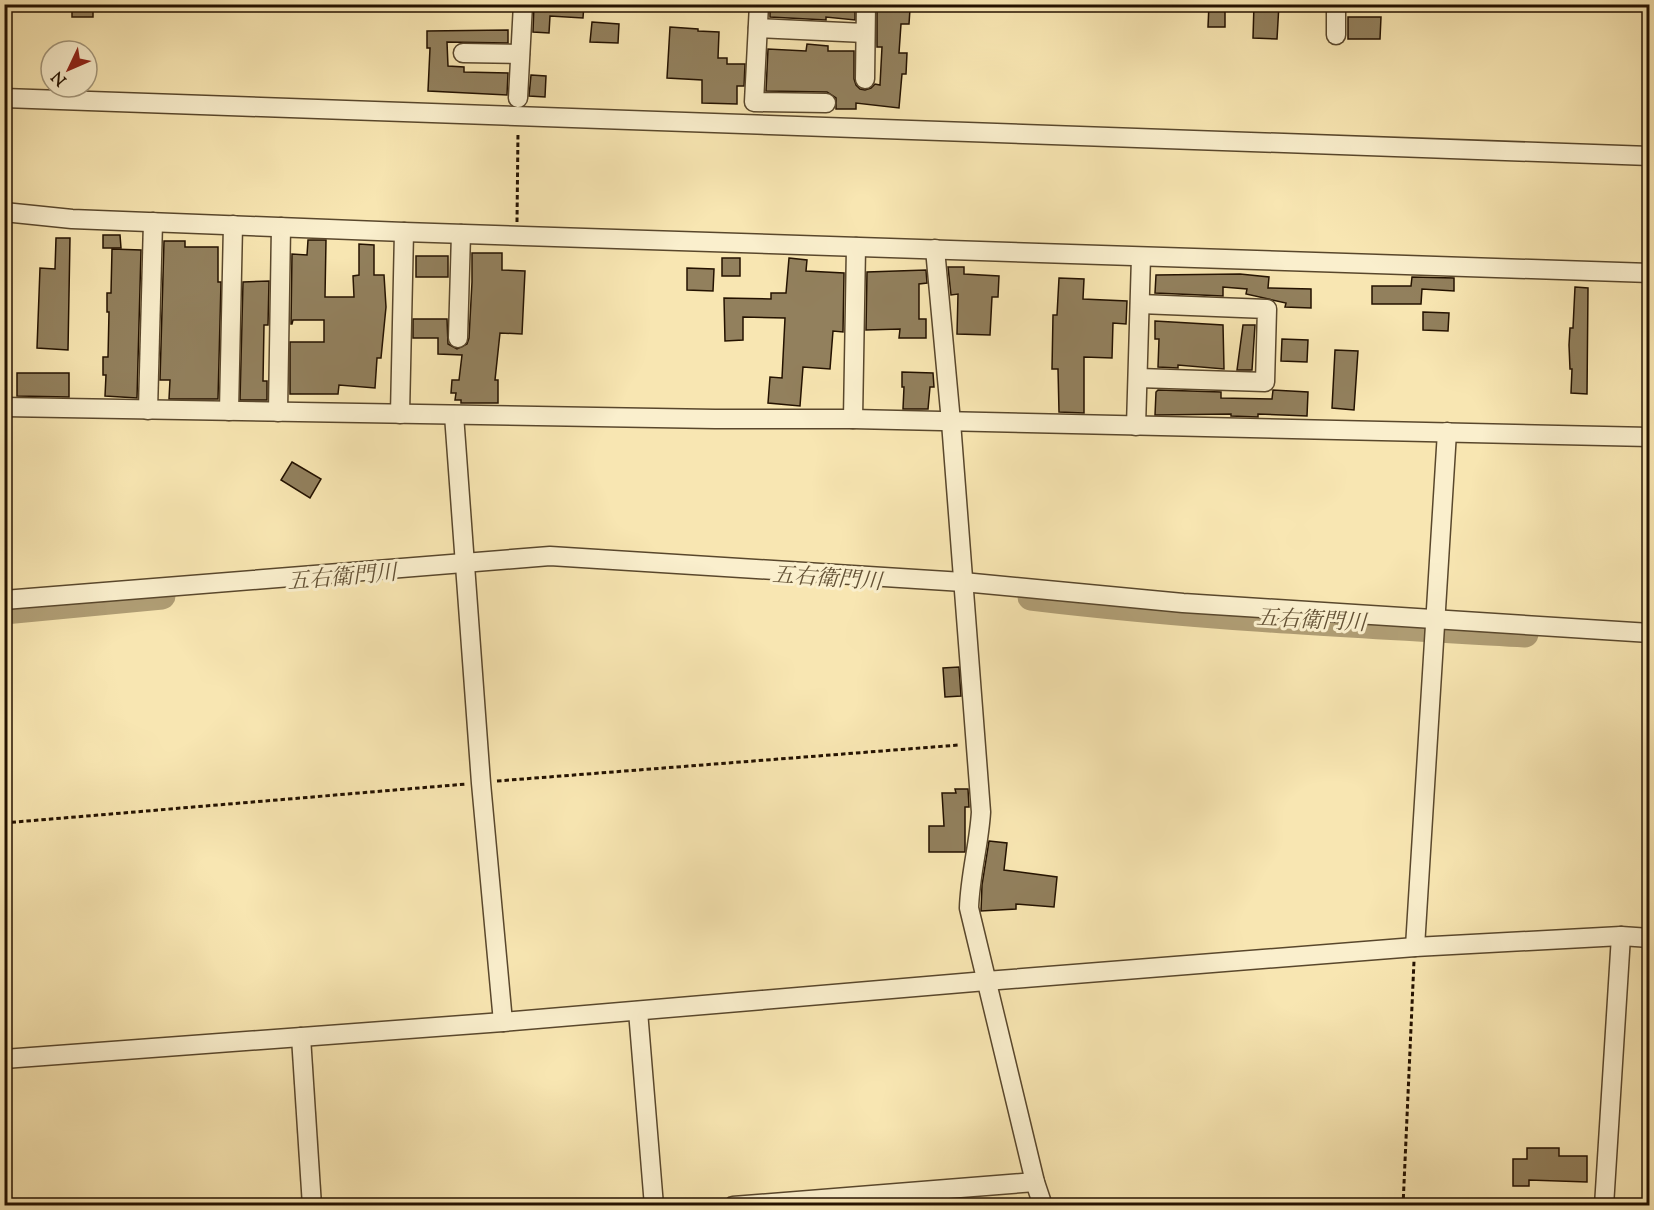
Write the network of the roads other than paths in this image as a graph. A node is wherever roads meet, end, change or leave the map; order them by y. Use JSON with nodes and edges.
{"nodes":[{"id":1,"x":523,"y":4,"type":"edge"},
{"id":2,"x":759,"y":4,"type":"edge"},
{"id":3,"x":866,"y":4,"type":"edge"},
{"id":4,"x":1336,"y":4,"type":"edge"},
{"id":5,"x":758,"y":28,"type":"junction"},
{"id":6,"x":865,"y":33,"type":"junction"},
{"id":7,"x":1336,"y":36,"type":"dead end"},
{"id":8,"x":463,"y":53,"type":"dead end"},
{"id":9,"x":520,"y":54,"type":"junction"},
{"id":10,"x":865,"y":79,"type":"dead end"},
{"id":11,"x":4,"y":98,"type":"edge"},
{"id":12,"x":826,"y":103,"type":"dead end"},
{"id":13,"x":518,"y":107,"type":"junction"},
{"id":14,"x":1650,"y":156,"type":"edge"},
{"id":15,"x":4,"y":212,"type":"edge"},
{"id":16,"x":153,"y":222,"type":"junction"},
{"id":17,"x":233,"y":225,"type":"junction"},
{"id":18,"x":281,"y":227,"type":"junction"},
{"id":19,"x":404,"y":232,"type":"junction"},
{"id":20,"x":461,"y":234,"type":"junction"},
{"id":21,"x":856,"y":247,"type":"junction"},
{"id":22,"x":935,"y":249,"type":"junction"},
{"id":23,"x":1141,"y":257,"type":"junction"},
{"id":24,"x":1650,"y":273,"type":"edge"},
{"id":25,"x":1140,"y":304,"type":"junction"},
{"id":26,"x":458,"y":338,"type":"dead end"},
{"id":27,"x":1138,"y":378,"type":"junction"},
{"id":28,"x":4,"y":407,"type":"edge"},
{"id":29,"x":148,"y":410,"type":"junction"},
{"id":30,"x":229,"y":411,"type":"junction"},
{"id":31,"x":278,"y":412,"type":"junction"},
{"id":32,"x":400,"y":414,"type":"junction"},
{"id":33,"x":454,"y":415,"type":"junction"},
{"id":34,"x":853,"y":419,"type":"junction"},
{"id":35,"x":951,"y":422,"type":"junction"},
{"id":36,"x":1136,"y":426,"type":"junction"},
{"id":37,"x":1447,"y":432,"type":"junction"},
{"id":38,"x":1650,"y":437,"type":"edge"},
{"id":39,"x":466,"y":562,"type":"junction"},
{"id":40,"x":963,"y":582,"type":"junction"},
{"id":41,"x":4,"y":600,"type":"edge"},
{"id":42,"x":1437,"y":620,"type":"junction"},
{"id":43,"x":1650,"y":633,"type":"edge"},
{"id":44,"x":1621,"y":936,"type":"junction"},
{"id":45,"x":1650,"y":938,"type":"edge"},
{"id":46,"x":1415,"y":947,"type":"junction"},
{"id":47,"x":986,"y":981,"type":"junction"},
{"id":48,"x":638,"y":1011,"type":"junction"},
{"id":49,"x":503,"y":1022,"type":"junction"},
{"id":50,"x":301,"y":1037,"type":"junction"},
{"id":51,"x":4,"y":1059,"type":"edge"},
{"id":52,"x":1035,"y":1182,"type":"junction"},
{"id":53,"x":312,"y":1206,"type":"edge"},
{"id":54,"x":654,"y":1206,"type":"edge"},
{"id":55,"x":733,"y":1206,"type":"edge"},
{"id":56,"x":1043,"y":1206,"type":"edge"},
{"id":57,"x":1604,"y":1206,"type":"edge"}],
"edges":[{"from":1,"to":9,"type":"street"},
{"from":2,"to":5,"type":"street"},
{"from":3,"to":6,"type":"street"},
{"from":4,"to":7,"type":"street"},
{"from":5,"to":6,"type":"street"},
{"from":5,"to":12,"type":"street"},
{"from":6,"to":10,"type":"street"},
{"from":8,"to":9,"type":"street"},
{"from":9,"to":13,"type":"street"},
{"from":11,"to":13,"type":"street"},
{"from":13,"to":14,"type":"street"},
{"from":15,"to":16,"type":"street"},
{"from":16,"to":17,"type":"street"},
{"from":16,"to":29,"type":"street"},
{"from":17,"to":18,"type":"street"},
{"from":17,"to":30,"type":"street"},
{"from":18,"to":19,"type":"street"},
{"from":18,"to":31,"type":"street"},
{"from":19,"to":20,"type":"street"},
{"from":19,"to":32,"type":"street"},
{"from":20,"to":21,"type":"street"},
{"from":20,"to":26,"type":"street"},
{"from":21,"to":22,"type":"street"},
{"from":21,"to":34,"type":"street"},
{"from":22,"to":23,"type":"street"},
{"from":22,"to":35,"type":"street"},
{"from":23,"to":24,"type":"street"},
{"from":23,"to":25,"type":"street"},
{"from":25,"to":27,"type":"street"},
{"from":25,"to":27,"type":"street"},
{"from":27,"to":36,"type":"street"},
{"from":28,"to":29,"type":"street"},
{"from":29,"to":30,"type":"street"},
{"from":30,"to":31,"type":"street"},
{"from":31,"to":32,"type":"street"},
{"from":32,"to":33,"type":"street"},
{"from":33,"to":34,"type":"street"},
{"from":33,"to":39,"type":"street"},
{"from":34,"to":35,"type":"street"},
{"from":35,"to":36,"type":"street"},
{"from":35,"to":40,"type":"street"},
{"from":36,"to":37,"type":"street"},
{"from":37,"to":38,"type":"street"},
{"from":37,"to":42,"type":"street"},
{"from":39,"to":40,"type":"street"},
{"from":39,"to":41,"type":"street"},
{"from":39,"to":49,"type":"street"},
{"from":40,"to":42,"type":"street"},
{"from":40,"to":47,"type":"street"},
{"from":42,"to":43,"type":"street"},
{"from":42,"to":46,"type":"street"},
{"from":44,"to":45,"type":"street"},
{"from":44,"to":46,"type":"street"},
{"from":44,"to":57,"type":"street"},
{"from":46,"to":47,"type":"street"},
{"from":47,"to":48,"type":"street"},
{"from":47,"to":52,"type":"street"},
{"from":48,"to":49,"type":"street"},
{"from":48,"to":54,"type":"street"},
{"from":49,"to":50,"type":"street"},
{"from":50,"to":51,"type":"street"},
{"from":50,"to":53,"type":"street"},
{"from":52,"to":55,"type":"street"},
{"from":52,"to":56,"type":"street"}]}
